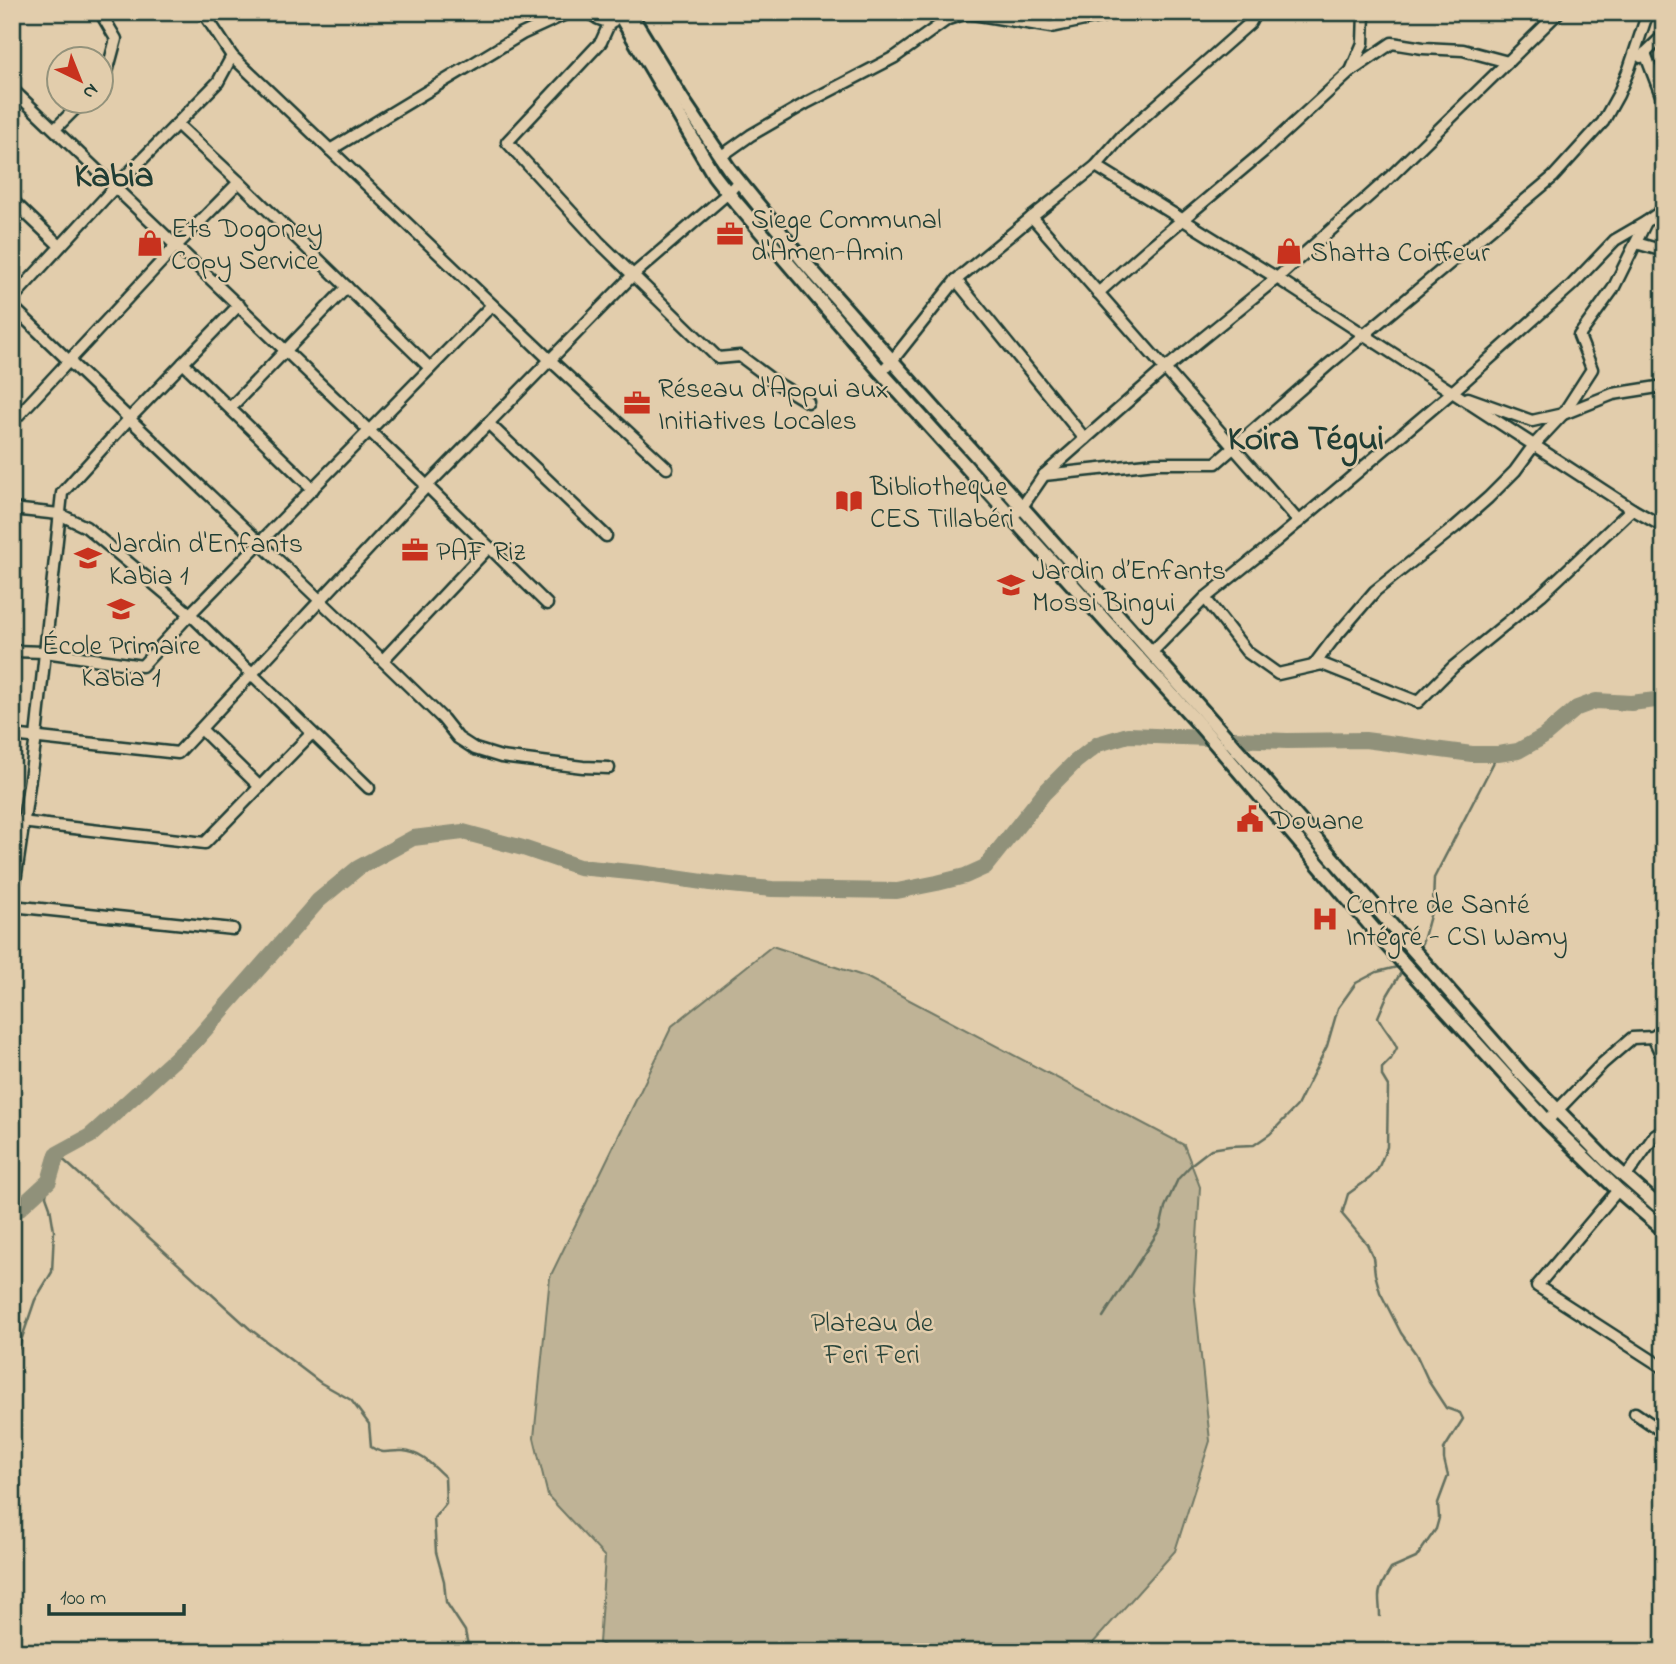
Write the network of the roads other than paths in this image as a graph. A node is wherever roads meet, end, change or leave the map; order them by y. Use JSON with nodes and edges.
{"nodes":[{"id":1,"x":100,"y":12,"type":"edge"},
{"id":2,"x":204,"y":12,"type":"edge"},
{"id":3,"x":570,"y":12,"type":"edge"},
{"id":4,"x":589,"y":12,"type":"edge"},
{"id":5,"x":1123,"y":12,"type":"edge"},
{"id":6,"x":1256,"y":12,"type":"edge"},
{"id":7,"x":1364,"y":12,"type":"edge"},
{"id":8,"x":1559,"y":12,"type":"edge"},
{"id":9,"x":1649,"y":14,"type":"edge"},
{"id":10,"x":620,"y":16,"type":"edge"},
{"id":11,"x":1664,"y":35,"type":"edge"},
{"id":12,"x":114,"y":46,"type":"edge"},
{"id":13,"x":1645,"y":53,"type":"junction"},
{"id":14,"x":232,"y":56,"type":"junction"},
{"id":15,"x":1508,"y":62,"type":"junction"},
{"id":16,"x":1629,"y":69,"type":"junction"},
{"id":17,"x":1351,"y":71,"type":"junction"},
{"id":18,"x":12,"y":89,"type":"edge"},
{"id":19,"x":1664,"y":103,"type":"edge"},
{"id":20,"x":68,"y":116,"type":"edge"},
{"id":21,"x":177,"y":124,"type":"junction"},
{"id":22,"x":55,"y":129,"type":"junction"},
{"id":23,"x":330,"y":150,"type":"junction"},
{"id":24,"x":720,"y":157,"type":"junction"},
{"id":25,"x":1096,"y":166,"type":"junction"},
{"id":26,"x":239,"y":182,"type":"junction"},
{"id":27,"x":738,"y":182,"type":"junction"},
{"id":28,"x":115,"y":187,"type":"junction"},
{"id":29,"x":728,"y":193,"type":"junction"},
{"id":30,"x":12,"y":200,"type":"edge"},
{"id":31,"x":1664,"y":209,"type":"edge"},
{"id":32,"x":1032,"y":217,"type":"junction"},
{"id":33,"x":1182,"y":220,"type":"junction"},
{"id":34,"x":1646,"y":222,"type":"junction"},
{"id":35,"x":1636,"y":243,"type":"junction"},
{"id":36,"x":61,"y":246,"type":"junction"},
{"id":37,"x":176,"y":246,"type":"junction"},
{"id":38,"x":1664,"y":251,"type":"edge"},
{"id":39,"x":633,"y":275,"type":"junction"},
{"id":40,"x":1277,"y":278,"type":"junction"},
{"id":41,"x":956,"y":280,"type":"junction"},
{"id":42,"x":347,"y":286,"type":"junction"},
{"id":43,"x":1098,"y":293,"type":"junction"},
{"id":44,"x":12,"y":299,"type":"edge"},
{"id":45,"x":239,"y":305,"type":"junction"},
{"id":46,"x":492,"y":305,"type":"junction"},
{"id":47,"x":12,"y":306,"type":"edge"},
{"id":48,"x":1364,"y":336,"type":"junction"},
{"id":49,"x":286,"y":350,"type":"junction"},
{"id":50,"x":550,"y":360,"type":"junction"},
{"id":51,"x":69,"y":362,"type":"junction"},
{"id":52,"x":891,"y":362,"type":"junction"},
{"id":53,"x":183,"y":363,"type":"junction"},
{"id":54,"x":430,"y":369,"type":"junction"},
{"id":55,"x":1165,"y":369,"type":"junction"},
{"id":56,"x":881,"y":372,"type":"junction"},
{"id":57,"x":1664,"y":386,"type":"edge"},
{"id":58,"x":1451,"y":393,"type":"junction"},
{"id":59,"x":808,"y":402,"type":"dead end"},
{"id":60,"x":230,"y":408,"type":"junction"},
{"id":61,"x":1563,"y":414,"type":"junction"},
{"id":62,"x":129,"y":419,"type":"junction"},
{"id":63,"x":12,"y":422,"type":"edge"},
{"id":64,"x":488,"y":423,"type":"junction"},
{"id":65,"x":369,"y":431,"type":"junction"},
{"id":66,"x":1085,"y":439,"type":"junction"},
{"id":67,"x":1534,"y":445,"type":"junction"},
{"id":68,"x":1234,"y":448,"type":"junction"},
{"id":69,"x":667,"y":468,"type":"dead end"},
{"id":70,"x":1044,"y":475,"type":"junction"},
{"id":71,"x":427,"y":486,"type":"junction"},
{"id":72,"x":313,"y":489,"type":"junction"},
{"id":73,"x":1022,"y":507,"type":"junction"},
{"id":74,"x":12,"y":509,"type":"edge"},
{"id":75,"x":1632,"y":509,"type":"junction"},
{"id":76,"x":59,"y":514,"type":"junction"},
{"id":77,"x":1012,"y":517,"type":"junction"},
{"id":78,"x":1299,"y":522,"type":"junction"},
{"id":79,"x":1664,"y":527,"type":"edge"},
{"id":80,"x":606,"y":536,"type":"dead end"},
{"id":81,"x":260,"y":543,"type":"junction"},
{"id":82,"x":489,"y":547,"type":"junction"},
{"id":83,"x":1205,"y":598,"type":"junction"},
{"id":84,"x":321,"y":600,"type":"junction"},
{"id":85,"x":547,"y":604,"type":"dead end"},
{"id":86,"x":190,"y":614,"type":"junction"},
{"id":87,"x":12,"y":651,"type":"edge"},
{"id":88,"x":45,"y":652,"type":"junction"},
{"id":89,"x":1151,"y":653,"type":"junction"},
{"id":90,"x":383,"y":660,"type":"junction"},
{"id":91,"x":1314,"y":666,"type":"junction"},
{"id":92,"x":252,"y":674,"type":"junction"},
{"id":93,"x":1204,"y":721,"type":"junction"},
{"id":94,"x":201,"y":729,"type":"junction"},
{"id":95,"x":312,"y":733,"type":"junction"},
{"id":96,"x":12,"y":735,"type":"edge"},
{"id":97,"x":36,"y":737,"type":"junction"},
{"id":98,"x":609,"y":768,"type":"dead end"},
{"id":99,"x":260,"y":787,"type":"junction"},
{"id":100,"x":369,"y":788,"type":"dead end"},
{"id":101,"x":12,"y":821,"type":"edge"},
{"id":102,"x":24,"y":822,"type":"junction"},
{"id":103,"x":1293,"y":825,"type":"junction"},
{"id":104,"x":12,"y":904,"type":"edge"},
{"id":105,"x":233,"y":929,"type":"dead end"},
{"id":106,"x":1664,"y":1029,"type":"edge"},
{"id":107,"x":1653,"y":1037,"type":"junction"},
{"id":108,"x":1664,"y":1054,"type":"edge"},
{"id":109,"x":1556,"y":1111,"type":"junction"},
{"id":110,"x":1547,"y":1121,"type":"junction"},
{"id":111,"x":1664,"y":1129,"type":"edge"},
{"id":112,"x":1625,"y":1178,"type":"junction"},
{"id":113,"x":1618,"y":1191,"type":"junction"},
{"id":114,"x":1664,"y":1211,"type":"edge"},
{"id":115,"x":1664,"y":1230,"type":"edge"},
{"id":116,"x":1664,"y":1368,"type":"edge"},
{"id":117,"x":1635,"y":1413,"type":"dead end"},
{"id":118,"x":1664,"y":1433,"type":"edge"}],
"edges":[{"from":1,"to":12,"type":"street"},
{"from":2,"to":14,"type":"street"},
{"from":3,"to":23,"type":"street"},
{"from":4,"to":10,"type":"street"},
{"from":5,"to":24,"type":"street"},
{"from":6,"to":25,"type":"street"},
{"from":7,"to":17,"type":"street"},
{"from":8,"to":15,"type":"street"},
{"from":9,"to":16,"type":"street"},
{"from":10,"to":24,"type":"main road"},
{"from":10,"to":29,"type":"main road"},
{"from":10,"to":39,"type":"street"},
{"from":11,"to":13,"type":"street"},
{"from":13,"to":16,"type":"street"},
{"from":13,"to":19,"type":"street"},
{"from":14,"to":21,"type":"street"},
{"from":14,"to":23,"type":"street"},
{"from":15,"to":17,"type":"street"},
{"from":15,"to":40,"type":"street"},
{"from":16,"to":48,"type":"street"},
{"from":17,"to":33,"type":"street"},
{"from":18,"to":22,"type":"street"},
{"from":20,"to":22,"type":"street"},
{"from":21,"to":26,"type":"street"},
{"from":21,"to":28,"type":"street"},
{"from":22,"to":28,"type":"street"},
{"from":23,"to":46,"type":"street"},
{"from":24,"to":27,"type":"main road"},
{"from":25,"to":32,"type":"street"},
{"from":25,"to":33,"type":"street"},
{"from":26,"to":37,"type":"street"},
{"from":26,"to":42,"type":"street"},
{"from":27,"to":29,"type":"street"},
{"from":27,"to":52,"type":"main road"},
{"from":28,"to":36,"type":"street"},
{"from":28,"to":37,"type":"street"},
{"from":29,"to":39,"type":"street"},
{"from":29,"to":56,"type":"main road"},
{"from":30,"to":36,"type":"street"},
{"from":31,"to":34,"type":"street"},
{"from":32,"to":41,"type":"street"},
{"from":32,"to":43,"type":"street"},
{"from":33,"to":40,"type":"street"},
{"from":33,"to":43,"type":"street"},
{"from":34,"to":35,"type":"street"},
{"from":34,"to":58,"type":"street"},
{"from":35,"to":38,"type":"street"},
{"from":35,"to":61,"type":"street"},
{"from":36,"to":44,"type":"street"},
{"from":37,"to":45,"type":"street"},
{"from":37,"to":51,"type":"street"},
{"from":39,"to":50,"type":"street"},
{"from":39,"to":59,"type":"street"},
{"from":40,"to":48,"type":"street"},
{"from":40,"to":55,"type":"street"},
{"from":41,"to":52,"type":"street"},
{"from":41,"to":66,"type":"street"},
{"from":42,"to":49,"type":"street"},
{"from":42,"to":54,"type":"street"},
{"from":43,"to":55,"type":"street"},
{"from":45,"to":49,"type":"street"},
{"from":45,"to":53,"type":"street"},
{"from":46,"to":50,"type":"street"},
{"from":46,"to":54,"type":"street"},
{"from":47,"to":51,"type":"street"},
{"from":48,"to":58,"type":"street"},
{"from":48,"to":68,"type":"street"},
{"from":49,"to":60,"type":"street"},
{"from":49,"to":65,"type":"street"},
{"from":50,"to":64,"type":"street"},
{"from":50,"to":69,"type":"street"},
{"from":51,"to":62,"type":"street"},
{"from":51,"to":63,"type":"street"},
{"from":52,"to":56,"type":"street"},
{"from":52,"to":73,"type":"main road"},
{"from":53,"to":60,"type":"street"},
{"from":53,"to":62,"type":"street"},
{"from":54,"to":65,"type":"street"},
{"from":55,"to":66,"type":"street"},
{"from":55,"to":68,"type":"street"},
{"from":56,"to":77,"type":"main road"},
{"from":57,"to":61,"type":"street"},
{"from":58,"to":61,"type":"street"},
{"from":58,"to":67,"type":"street"},
{"from":58,"to":78,"type":"street"},
{"from":60,"to":72,"type":"street"},
{"from":61,"to":67,"type":"street"},
{"from":62,"to":76,"type":"street"},
{"from":62,"to":81,"type":"street"},
{"from":64,"to":71,"type":"street"},
{"from":64,"to":80,"type":"street"},
{"from":65,"to":71,"type":"street"},
{"from":65,"to":72,"type":"street"},
{"from":66,"to":70,"type":"street"},
{"from":67,"to":75,"type":"street"},
{"from":67,"to":91,"type":"street"},
{"from":68,"to":70,"type":"street"},
{"from":68,"to":78,"type":"street"},
{"from":70,"to":73,"type":"street"},
{"from":71,"to":82,"type":"street"},
{"from":71,"to":84,"type":"street"},
{"from":72,"to":81,"type":"street"},
{"from":73,"to":77,"type":"street"},
{"from":73,"to":89,"type":"main road"},
{"from":74,"to":76,"type":"street"},
{"from":75,"to":79,"type":"street"},
{"from":75,"to":91,"type":"street"},
{"from":76,"to":86,"type":"street"},
{"from":76,"to":88,"type":"street"},
{"from":77,"to":93,"type":"main road"},
{"from":78,"to":83,"type":"street"},
{"from":81,"to":84,"type":"street"},
{"from":81,"to":86,"type":"street"},
{"from":82,"to":85,"type":"street"},
{"from":82,"to":90,"type":"street"},
{"from":83,"to":89,"type":"street"},
{"from":83,"to":91,"type":"street"},
{"from":84,"to":90,"type":"street"},
{"from":84,"to":92,"type":"street"},
{"from":86,"to":88,"type":"street"},
{"from":86,"to":92,"type":"street"},
{"from":87,"to":88,"type":"street"},
{"from":88,"to":97,"type":"street"},
{"from":89,"to":93,"type":"main road"},
{"from":90,"to":98,"type":"street"},
{"from":92,"to":94,"type":"street"},
{"from":92,"to":95,"type":"street"},
{"from":93,"to":103,"type":"main road"},
{"from":94,"to":97,"type":"street"},
{"from":94,"to":99,"type":"street"},
{"from":95,"to":99,"type":"street"},
{"from":95,"to":100,"type":"street"},
{"from":96,"to":97,"type":"street"},
{"from":97,"to":102,"type":"street"},
{"from":99,"to":102,"type":"street"},
{"from":101,"to":102,"type":"street"},
{"from":102,"to":104,"type":"street"},
{"from":103,"to":109,"type":"main road"},
{"from":103,"to":110,"type":"main road"},
{"from":104,"to":105,"type":"street"},
{"from":106,"to":107,"type":"street"},
{"from":107,"to":108,"type":"street"},
{"from":107,"to":109,"type":"street"},
{"from":109,"to":110,"type":"street"},
{"from":109,"to":112,"type":"main road"},
{"from":110,"to":113,"type":"main road"},
{"from":111,"to":112,"type":"street"},
{"from":112,"to":114,"type":"main road"},
{"from":113,"to":115,"type":"main road"},
{"from":113,"to":116,"type":"street"},
{"from":117,"to":118,"type":"street"}]}
